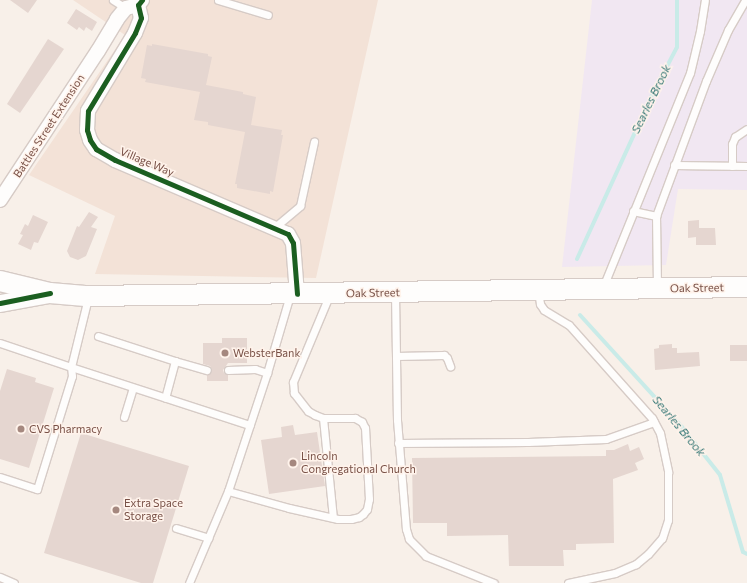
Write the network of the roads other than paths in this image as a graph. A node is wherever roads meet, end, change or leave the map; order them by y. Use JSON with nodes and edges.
{"nodes":[{"id":1,"x":113,"y":0,"type":"edge"},
{"id":2,"x":218,"y":0,"type":"edge"},
{"id":3,"x":705,"y":0,"type":"edge"},
{"id":4,"x":745,"y":0,"type":"edge"},
{"id":5,"x":135,"y":5,"type":"edge"},
{"id":6,"x":268,"y":15,"type":"dead end"},
{"id":7,"x":747,"y":129,"type":"edge"},
{"id":8,"x":314,"y":142,"type":"dead end"},
{"id":9,"x":674,"y":166,"type":"junction"},
{"id":10,"x":732,"y":166,"type":"junction"},
{"id":11,"x":747,"y":166,"type":"edge"},
{"id":12,"x":0,"y":200,"type":"edge"},
{"id":13,"x":633,"y":211,"type":"junction"},
{"id":14,"x":656,"y":216,"type":"junction"},
{"id":15,"x":276,"y":228,"type":"junction"},
{"id":16,"x":0,"y":281,"type":"edge"},
{"id":17,"x":747,"y":287,"type":"edge"},
{"id":18,"x":658,"y":288,"type":"junction"},
{"id":19,"x":602,"y":289,"type":"junction"},
{"id":20,"x":538,"y":290,"type":"junction"},
{"id":21,"x":395,"y":292,"type":"junction"},
{"id":22,"x":50,"y":293,"type":"junction"},
{"id":23,"x":294,"y":294,"type":"junction"},
{"id":24,"x":330,"y":294,"type":"junction"},
{"id":25,"x":88,"y":296,"type":"junction"},
{"id":26,"x":0,"y":304,"type":"edge"},
{"id":27,"x":98,"y":336,"type":"dead end"},
{"id":28,"x":0,"y":344,"type":"edge"},
{"id":29,"x":396,"y":356,"type":"junction"},
{"id":30,"x":175,"y":361,"type":"junction"},
{"id":31,"x":450,"y":366,"type":"dead end"},
{"id":32,"x":71,"y":367,"type":"junction"},
{"id":33,"x":207,"y":370,"type":"dead end"},
{"id":34,"x":228,"y":370,"type":"dead end"},
{"id":35,"x":267,"y":373,"type":"junction"},
{"id":36,"x":133,"y":388,"type":"junction"},
{"id":37,"x":165,"y":398,"type":"junction"},
{"id":38,"x":124,"y":417,"type":"dead end"},
{"id":39,"x":323,"y":418,"type":"junction"},
{"id":40,"x":654,"y":422,"type":"junction"},
{"id":41,"x":250,"y":425,"type":"junction"},
{"id":42,"x":398,"y":443,"type":"junction"},
{"id":43,"x":0,"y":476,"type":"edge"},
{"id":44,"x":228,"y":491,"type":"junction"},
{"id":45,"x":333,"y":518,"type":"junction"},
{"id":46,"x":176,"y":528,"type":"dead end"},
{"id":47,"x":208,"y":538,"type":"junction"},
{"id":48,"x":0,"y":577,"type":"edge"},
{"id":49,"x":14,"y":583,"type":"edge"},
{"id":50,"x":189,"y":583,"type":"edge"},
{"id":51,"x":494,"y":583,"type":"edge"},
{"id":52,"x":568,"y":583,"type":"edge"}],
"edges":[{"from":1,"to":5,"type":"lane"},
{"from":2,"to":6,"type":"lane"},
{"from":3,"to":13,"type":"lane"},
{"from":4,"to":9,"type":"lane"},
{"from":5,"to":12,"type":"street","name":"Battles Street Extension"},
{"from":5,"to":15,"type":"street","name":"Village Way"},
{"from":7,"to":10,"type":"lane"},
{"from":8,"to":15,"type":"lane"},
{"from":9,"to":10,"type":"lane"},
{"from":9,"to":14,"type":"lane"},
{"from":10,"to":11,"type":"lane"},
{"from":13,"to":14,"type":"lane"},
{"from":13,"to":19,"type":"lane"},
{"from":14,"to":18,"type":"lane"},
{"from":15,"to":23,"type":"street","name":"Village Way"},
{"from":16,"to":22,"type":"main road","name":"Oak Street"},
{"from":17,"to":18,"type":"main road","name":"Oak Street"},
{"from":18,"to":19,"type":"main road","name":"Oak Street"},
{"from":19,"to":20,"type":"main road","name":"Oak Street"},
{"from":20,"to":21,"type":"main road","name":"Oak Street"},
{"from":20,"to":40,"type":"lane"},
{"from":21,"to":24,"type":"main road","name":"Oak Street"},
{"from":21,"to":29,"type":"lane"},
{"from":22,"to":25,"type":"main road","name":"Oak Street"},
{"from":22,"to":26,"type":"street"},
{"from":23,"to":24,"type":"main road","name":"Oak Street"},
{"from":23,"to":25,"type":"main road","name":"Oak Street"},
{"from":23,"to":35,"type":"lane"},
{"from":24,"to":39,"type":"lane"},
{"from":25,"to":32,"type":"lane"},
{"from":27,"to":30,"type":"lane"},
{"from":28,"to":32,"type":"lane"},
{"from":29,"to":31,"type":"lane"},
{"from":29,"to":42,"type":"lane"},
{"from":30,"to":33,"type":"lane"},
{"from":30,"to":37,"type":"lane"},
{"from":32,"to":36,"type":"lane"},
{"from":32,"to":43,"type":"lane"},
{"from":34,"to":35,"type":"lane"},
{"from":35,"to":41,"type":"lane"},
{"from":36,"to":37,"type":"lane"},
{"from":36,"to":38,"type":"lane"},
{"from":37,"to":41,"type":"lane"},
{"from":39,"to":45,"type":"lane"},
{"from":39,"to":45,"type":"lane"},
{"from":40,"to":42,"type":"lane"},
{"from":40,"to":52,"type":"lane"},
{"from":41,"to":44,"type":"lane"},
{"from":42,"to":51,"type":"lane"},
{"from":44,"to":45,"type":"lane"},
{"from":44,"to":47,"type":"lane"},
{"from":46,"to":47,"type":"lane"},
{"from":47,"to":50,"type":"lane"},
{"from":48,"to":49,"type":"lane"}]}
